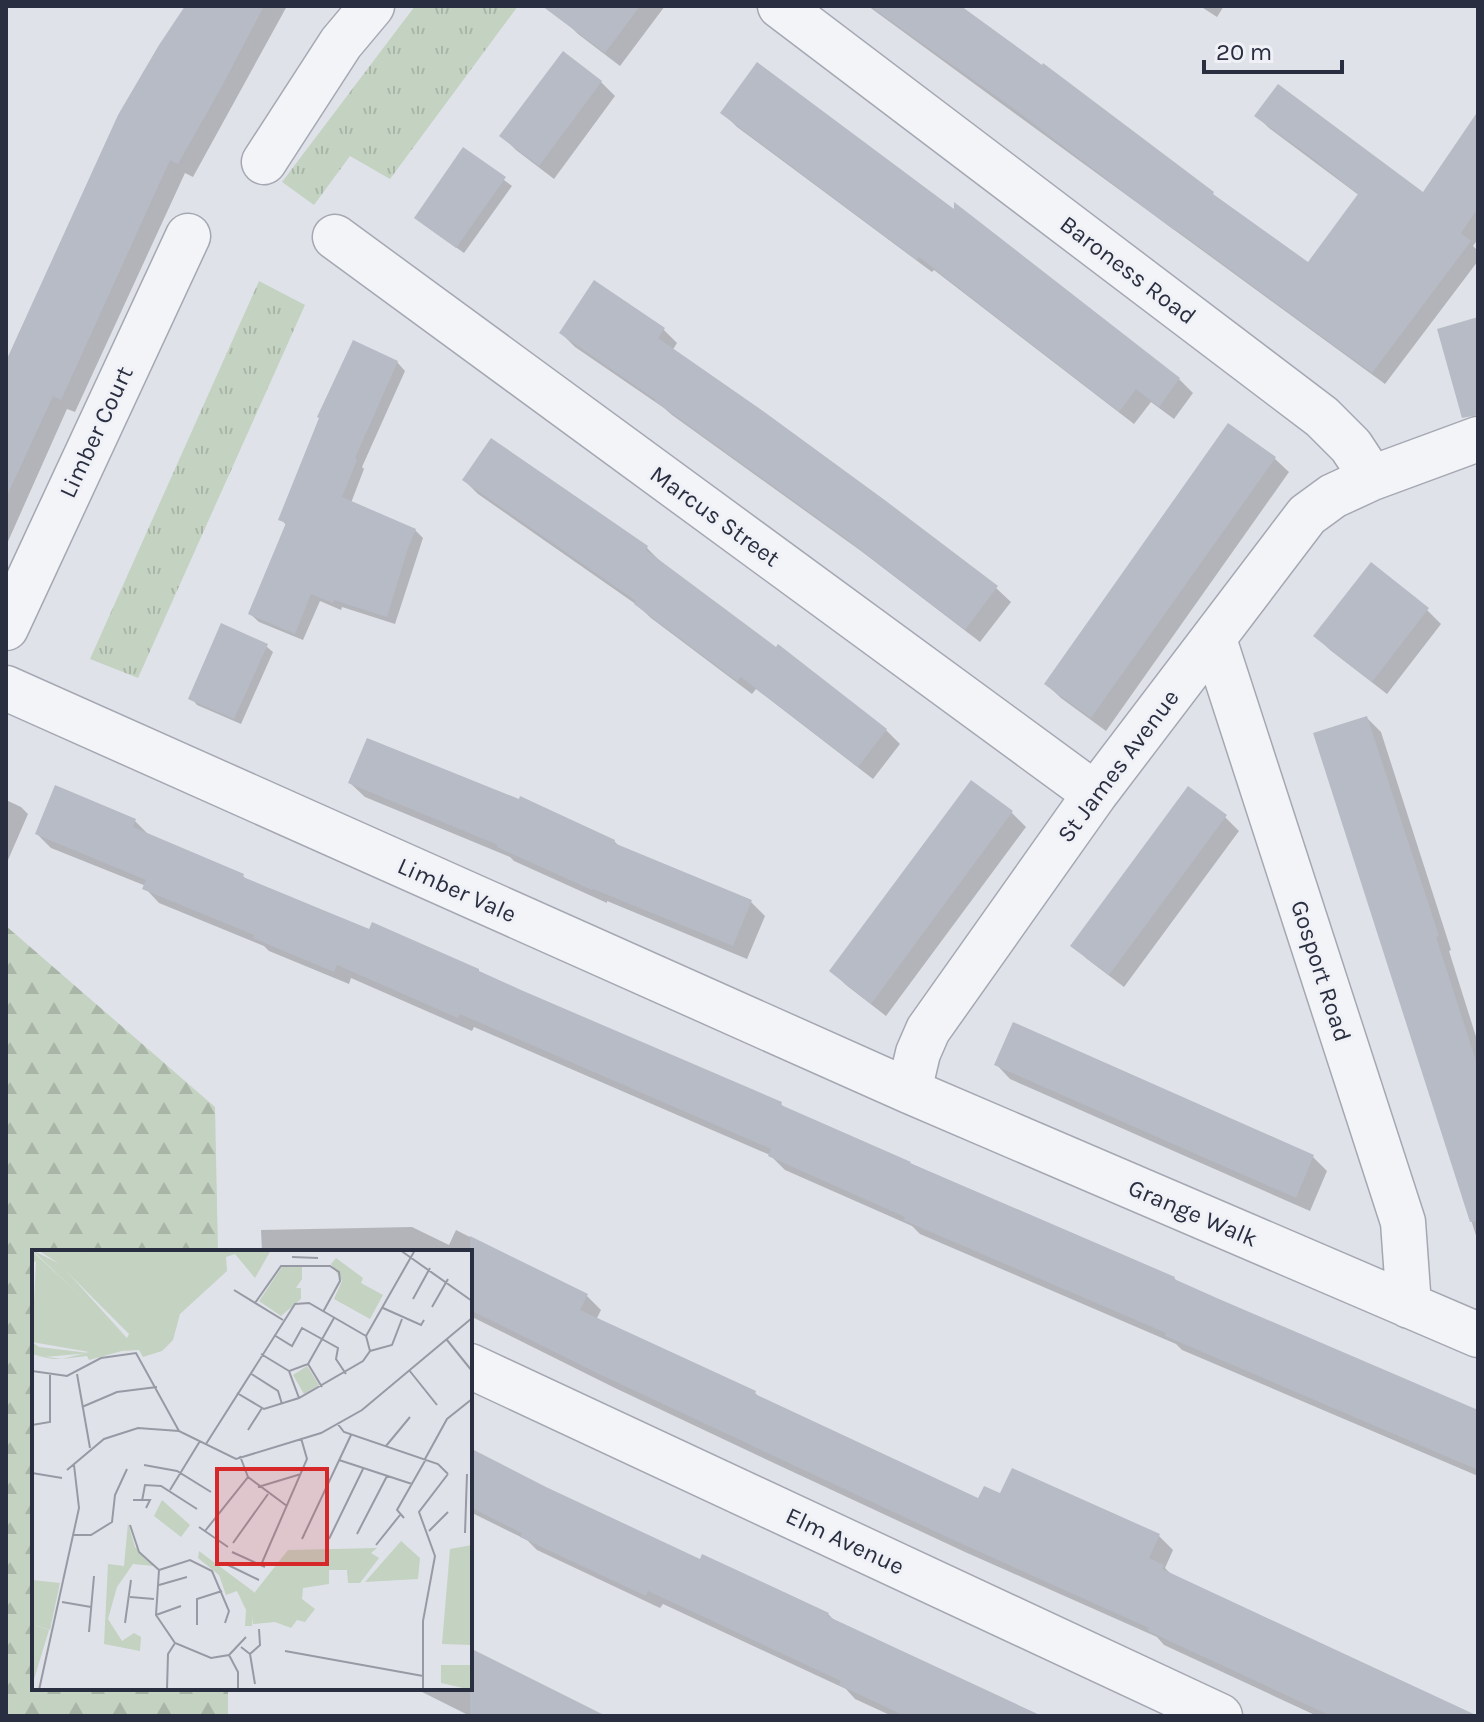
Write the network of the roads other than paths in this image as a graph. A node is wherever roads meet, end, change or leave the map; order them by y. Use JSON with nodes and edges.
{"nodes":[{"id":1,"x":372,"y":6,"type":"edge"},
{"id":2,"x":780,"y":6,"type":"edge"},
{"id":3,"x":264,"y":162,"type":"dead end"},
{"id":4,"x":188,"y":236,"type":"dead end"},
{"id":5,"x":335,"y":237,"type":"dead end"},
{"id":6,"x":1478,"y":439,"type":"edge"},
{"id":7,"x":1372,"y":478,"type":"junction"},
{"id":8,"x":10,"y":608,"type":"edge"},
{"id":9,"x":1214,"y":639,"type":"junction"},
{"id":10,"x":6,"y":688,"type":"edge"},
{"id":11,"x":1095,"y":794,"type":"junction"},
{"id":12,"x":909,"y":1091,"type":"junction"},
{"id":13,"x":1409,"y":1306,"type":"junction"},
{"id":14,"x":1478,"y":1335,"type":"edge"},
{"id":15,"x":472,"y":1367,"type":"edge"},
{"id":16,"x":1220,"y":1716,"type":"edge"}],
"edges":[{"from":1,"to":3,"type":"street"},
{"from":2,"to":7,"type":"street","name":"Baroness Road"},
{"from":4,"to":8,"type":"street","name":"Limber Court"},
{"from":5,"to":11,"type":"street","name":"Marcus Street"},
{"from":6,"to":7,"type":"street"},
{"from":7,"to":9,"type":"street","name":"St James Avenue"},
{"from":9,"to":11,"type":"street","name":"St James Avenue"},
{"from":9,"to":13,"type":"street","name":"Gosport Road"},
{"from":10,"to":12,"type":"street","name":"Limber Vale"},
{"from":11,"to":12,"type":"street","name":"St James Avenue"},
{"from":12,"to":13,"type":"street","name":"Grange Walk"},
{"from":13,"to":14,"type":"street","name":"Grange Walk"},
{"from":15,"to":16,"type":"street","name":"Elm Avenue"}]}
